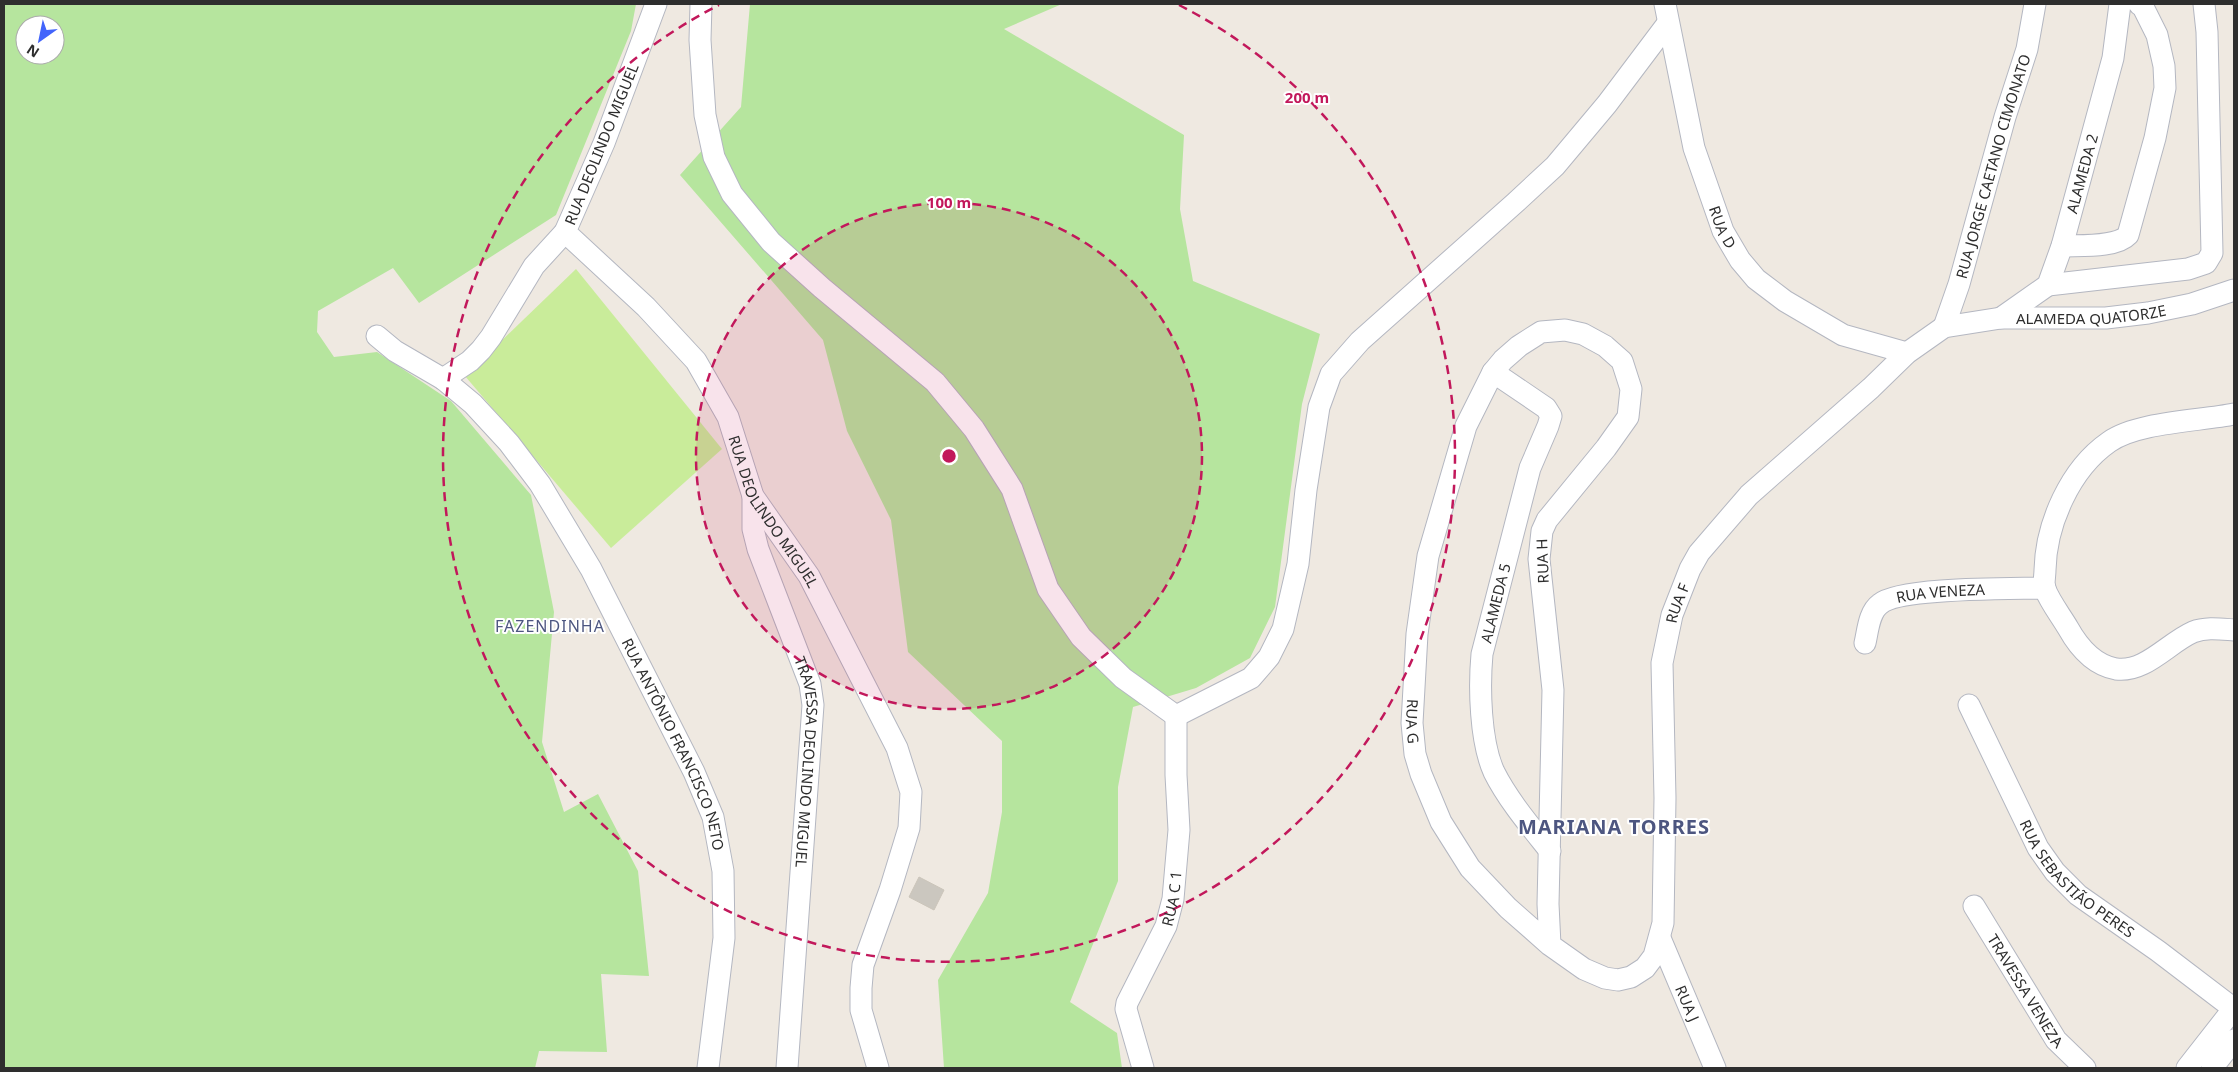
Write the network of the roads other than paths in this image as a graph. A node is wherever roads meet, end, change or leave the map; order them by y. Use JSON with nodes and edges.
{"nodes":[{"id":1,"x":656,"y":4,"type":"edge"},
{"id":2,"x":701,"y":4,"type":"edge"},
{"id":3,"x":2035,"y":4,"type":"edge"},
{"id":4,"x":2120,"y":4,"type":"edge"},
{"id":5,"x":2139,"y":4,"type":"edge"},
{"id":6,"x":2204,"y":4,"type":"edge"},
{"id":7,"x":1666,"y":14,"type":"edge"},
{"id":8,"x":565,"y":232,"type":"junction"},
{"id":9,"x":2062,"y":246,"type":"junction"},
{"id":10,"x":2048,"y":285,"type":"junction"},
{"id":11,"x":2234,"y":290,"type":"edge"},
{"id":12,"x":2001,"y":318,"type":"junction"},
{"id":13,"x":1944,"y":327,"type":"junction"},
{"id":14,"x":377,"y":336,"type":"dead end"},
{"id":15,"x":1907,"y":353,"type":"junction"},
{"id":16,"x":1493,"y":372,"type":"junction"},
{"id":17,"x":443,"y":380,"type":"junction"},
{"id":18,"x":2234,"y":414,"type":"edge"},
{"id":19,"x":753,"y":496,"type":"junction"},
{"id":20,"x":2045,"y":588,"type":"junction"},
{"id":21,"x":2234,"y":630,"type":"edge"},
{"id":22,"x":1865,"y":643,"type":"dead end"},
{"id":23,"x":1969,"y":705,"type":"dead end"},
{"id":24,"x":1176,"y":716,"type":"junction"},
{"id":25,"x":1550,"y":851,"type":"junction"},
{"id":26,"x":1974,"y":906,"type":"dead end"},
{"id":27,"x":1660,"y":938,"type":"junction"},
{"id":28,"x":1550,"y":945,"type":"junction"},
{"id":29,"x":1631,"y":977,"type":"joint"},
{"id":30,"x":2234,"y":1008,"type":"edge"},
{"id":31,"x":2234,"y":1040,"type":"edge"},
{"id":32,"x":708,"y":1068,"type":"edge"},
{"id":33,"x":786,"y":1068,"type":"edge"},
{"id":34,"x":878,"y":1068,"type":"edge"},
{"id":35,"x":1143,"y":1068,"type":"edge"},
{"id":36,"x":1716,"y":1068,"type":"edge"},
{"id":37,"x":2085,"y":1068,"type":"edge"},
{"id":38,"x":2188,"y":1068,"type":"edge"},
{"id":39,"x":2212,"y":1068,"type":"edge"}],
"edges":[{"from":1,"to":8,"type":"street","name":"RUA DEOLINDO MIGUEL"},
{"from":2,"to":24,"type":"street"},
{"from":3,"to":13,"type":"street","name":"RUA JORGE CAETANO CIMONATO"},
{"from":4,"to":9,"type":"street","name":"ALAMEDA 2"},
{"from":5,"to":9,"type":"street"},
{"from":6,"to":10,"type":"street"},
{"from":7,"to":15,"type":"street","name":"RUA D"},
{"from":7,"to":24,"type":"street"},
{"from":8,"to":17,"type":"street"},
{"from":8,"to":19,"type":"street","name":"RUA DEOLINDO MIGUEL"},
{"from":9,"to":10,"type":"street","name":"ALAMEDA 2"},
{"from":10,"to":12,"type":"street"},
{"from":11,"to":12,"type":"street","name":"ALAMEDA QUATORZE"},
{"from":12,"to":13,"type":"street","name":"ALAMEDA QUATORZE"},
{"from":13,"to":15,"type":"street","name":"RUA F"},
{"from":14,"to":17,"type":"street","name":"RUA ANTÔNIO FRANCISCO NETO"},
{"from":15,"to":27,"type":"street","name":"RUA F"},
{"from":16,"to":25,"type":"street","name":"ALAMEDA 5"},
{"from":16,"to":25,"type":"street","name":"RUA H"},
{"from":16,"to":28,"type":"street","name":"RUA G"},
{"from":17,"to":32,"type":"street","name":"RUA ANTÔNIO FRANCISCO NETO"},
{"from":18,"to":20,"type":"street"},
{"from":19,"to":33,"type":"street","name":"TRAVESSA DEOLINDO MIGUEL"},
{"from":19,"to":34,"type":"street","name":"RUA DEOLINDO MIGUEL"},
{"from":20,"to":21,"type":"street"},
{"from":20,"to":22,"type":"street","name":"RUA VENEZA"},
{"from":23,"to":30,"type":"street","name":"RUA SEBASTIÃO PERES"},
{"from":24,"to":35,"type":"street","name":"RUA C 1"},
{"from":25,"to":28,"type":"street","name":"RUA H"},
{"from":26,"to":37,"type":"street","name":"TRAVESSA VENEZA"},
{"from":27,"to":29,"type":"street","name":"RUA F"},
{"from":27,"to":36,"type":"street","name":"RUA J"},
{"from":28,"to":29,"type":"street","name":"RUA G"},
{"from":30,"to":38,"type":"street"},
{"from":31,"to":39,"type":"street"}]}
